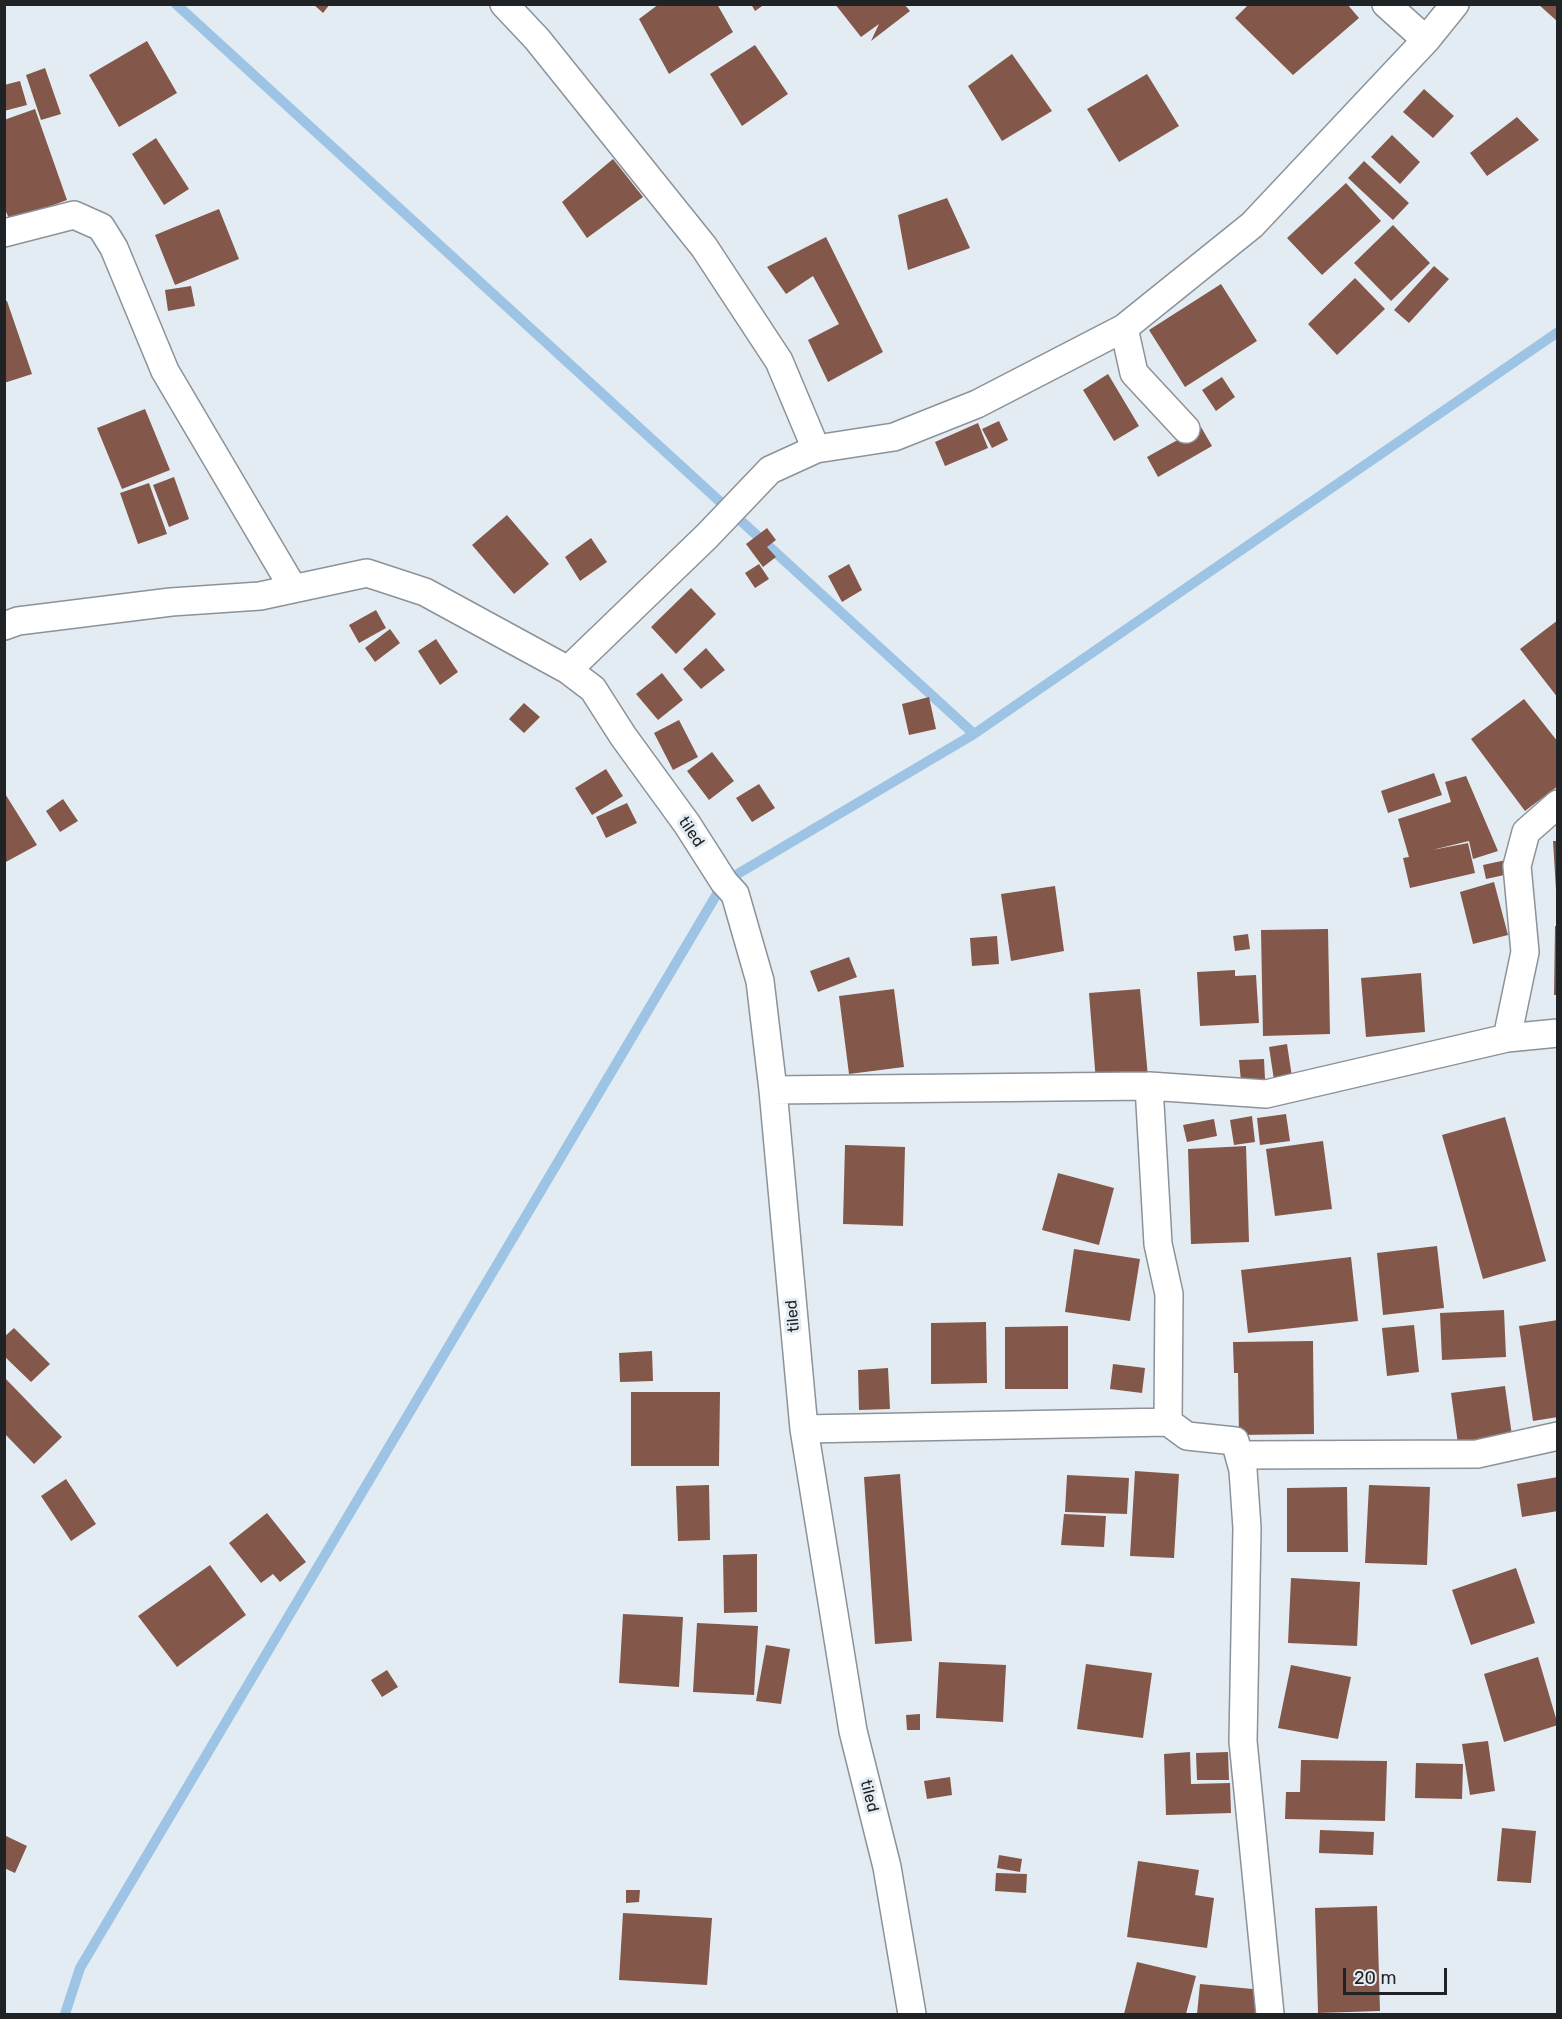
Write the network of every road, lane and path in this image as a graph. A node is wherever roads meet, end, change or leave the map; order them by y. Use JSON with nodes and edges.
{"nodes":[{"id":1,"x":504,"y":4,"type":"edge"},
{"id":2,"x":1386,"y":4,"type":"edge"},
{"id":3,"x":1455,"y":4,"type":"edge"},
{"id":4,"x":1426,"y":40,"type":"junction"},
{"id":5,"x":4,"y":233,"type":"edge"},
{"id":6,"x":1125,"y":328,"type":"junction"},
{"id":7,"x":1186,"y":429,"type":"dead end"},
{"id":8,"x":816,"y":448,"type":"junction"},
{"id":9,"x":293,"y":588,"type":"junction"},
{"id":10,"x":4,"y":626,"type":"edge"},
{"id":11,"x":568,"y":670,"type":"junction"},
{"id":12,"x":1557,"y":804,"type":"edge"},
{"id":13,"x":1557,"y":1033,"type":"edge"},
{"id":14,"x":1507,"y":1038,"type":"junction"},
{"id":15,"x":1149,"y":1086,"type":"junction"},
{"id":16,"x":774,"y":1090,"type":"junction"},
{"id":17,"x":1168,"y":1422,"type":"junction"},
{"id":18,"x":804,"y":1429,"type":"junction"},
{"id":19,"x":1557,"y":1436,"type":"edge"},
{"id":20,"x":1239,"y":1455,"type":"junction"},
{"id":21,"x":912,"y":2014,"type":"edge"},
{"id":22,"x":1270,"y":2014,"type":"edge"}],
"edges":[{"from":1,"to":8,"type":"street"},
{"from":2,"to":4,"type":"street"},
{"from":3,"to":4,"type":"street"},
{"from":4,"to":6,"type":"street"},
{"from":5,"to":9,"type":"street"},
{"from":6,"to":7,"type":"street"},
{"from":6,"to":8,"type":"street"},
{"from":8,"to":11,"type":"street"},
{"from":9,"to":10,"type":"street","name":"tiled"},
{"from":9,"to":11,"type":"street","name":"tiled"},
{"from":11,"to":16,"type":"street","name":"tiled"},
{"from":12,"to":14,"type":"street"},
{"from":13,"to":14,"type":"street"},
{"from":14,"to":15,"type":"street"},
{"from":15,"to":16,"type":"street"},
{"from":15,"to":17,"type":"street"},
{"from":16,"to":18,"type":"street","name":"tiled"},
{"from":17,"to":18,"type":"street"},
{"from":17,"to":20,"type":"street"},
{"from":18,"to":21,"type":"street","name":"tiled"},
{"from":19,"to":20,"type":"street"},
{"from":20,"to":22,"type":"street"}]}
